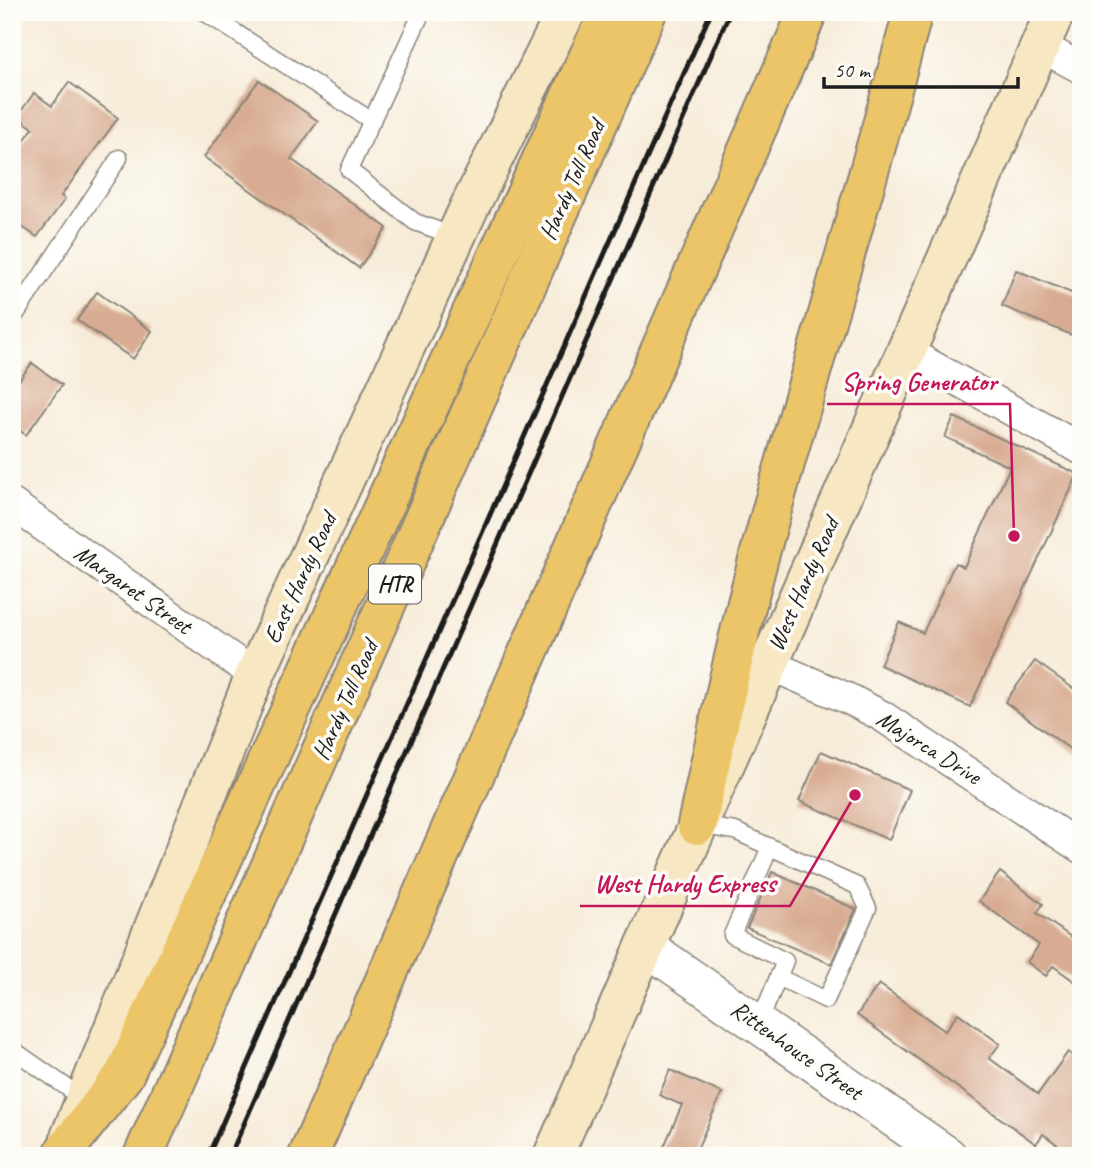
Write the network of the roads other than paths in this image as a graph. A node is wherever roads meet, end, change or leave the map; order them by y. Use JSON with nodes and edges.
{"nodes":[{"id":1,"x":204,"y":12,"type":"edge"},
{"id":2,"x":422,"y":12,"type":"edge"},
{"id":3,"x":566,"y":12,"type":"edge"},
{"id":4,"x":609,"y":12,"type":"edge"},
{"id":5,"x":647,"y":12,"type":"edge"},
{"id":6,"x":808,"y":12,"type":"edge"},
{"id":7,"x":913,"y":12,"type":"edge"},
{"id":8,"x":1048,"y":29,"type":"edge"},
{"id":9,"x":1081,"y":68,"type":"edge"},
{"id":10,"x":372,"y":121,"type":"junction"},
{"id":11,"x":118,"y":158,"type":"dead end"},
{"id":12,"x":456,"y":237,"type":"junction"},
{"id":13,"x":12,"y":320,"type":"edge"},
{"id":14,"x":907,"y":352,"type":"junction"},
{"id":15,"x":1081,"y":449,"type":"edge"},
{"id":16,"x":12,"y":504,"type":"edge"},
{"id":17,"x":768,"y":664,"type":"junction"},
{"id":18,"x":255,"y":674,"type":"junction"},
{"id":19,"x":697,"y":825,"type":"junction"},
{"id":20,"x":770,"y":847,"type":"junction"},
{"id":21,"x":1081,"y":848,"type":"edge"},
{"id":22,"x":645,"y":946,"type":"junction"},
{"id":23,"x":778,"y":977,"type":"junction"},
{"id":24,"x":759,"y":1023,"type":"junction"},
{"id":25,"x":12,"y":1049,"type":"edge"},
{"id":26,"x":85,"y":1100,"type":"junction"},
{"id":27,"x":64,"y":1153,"type":"edge"},
{"id":28,"x":143,"y":1156,"type":"edge"},
{"id":29,"x":308,"y":1156,"type":"edge"},
{"id":30,"x":553,"y":1156,"type":"edge"},
{"id":31,"x":948,"y":1156,"type":"edge"}],
"edges":[{"from":1,"to":10,"type":"lane"},
{"from":2,"to":10,"type":"lane"},
{"from":3,"to":12,"type":"main road","name":"East Hardy Road"},
{"from":4,"to":27,"type":"highway"},
{"from":5,"to":28,"type":"highway","name":"Hardy Toll Road","number":"HTR"},
{"from":6,"to":29,"type":"highway"},
{"from":7,"to":19,"type":"highway"},
{"from":8,"to":9,"type":"street"},
{"from":8,"to":14,"type":"main road","name":"West Hardy Road"},
{"from":10,"to":12,"type":"lane"},
{"from":11,"to":13,"type":"lane"},
{"from":12,"to":18,"type":"main road","name":"East Hardy Road"},
{"from":14,"to":15,"type":"street"},
{"from":14,"to":17,"type":"main road","name":"West Hardy Road"},
{"from":16,"to":18,"type":"street","name":"Margaret Street"},
{"from":17,"to":19,"type":"main road","name":"West Hardy Road"},
{"from":17,"to":21,"type":"street","name":"Majorca Drive"},
{"from":18,"to":26,"type":"main road","name":"East Hardy Road"},
{"from":19,"to":20,"type":"lane"},
{"from":19,"to":22,"type":"main road","name":"West Hardy Road"},
{"from":20,"to":23,"type":"lane"},
{"from":20,"to":23,"type":"lane"},
{"from":22,"to":24,"type":"street","name":"Rittenhouse Street"},
{"from":22,"to":30,"type":"main road","name":"West Hardy Road"},
{"from":23,"to":24,"type":"lane"},
{"from":24,"to":31,"type":"street","name":"Rittenhouse Street"},
{"from":25,"to":26,"type":"lane"},
{"from":26,"to":27,"type":"main road","name":"East Hardy Road"}]}
